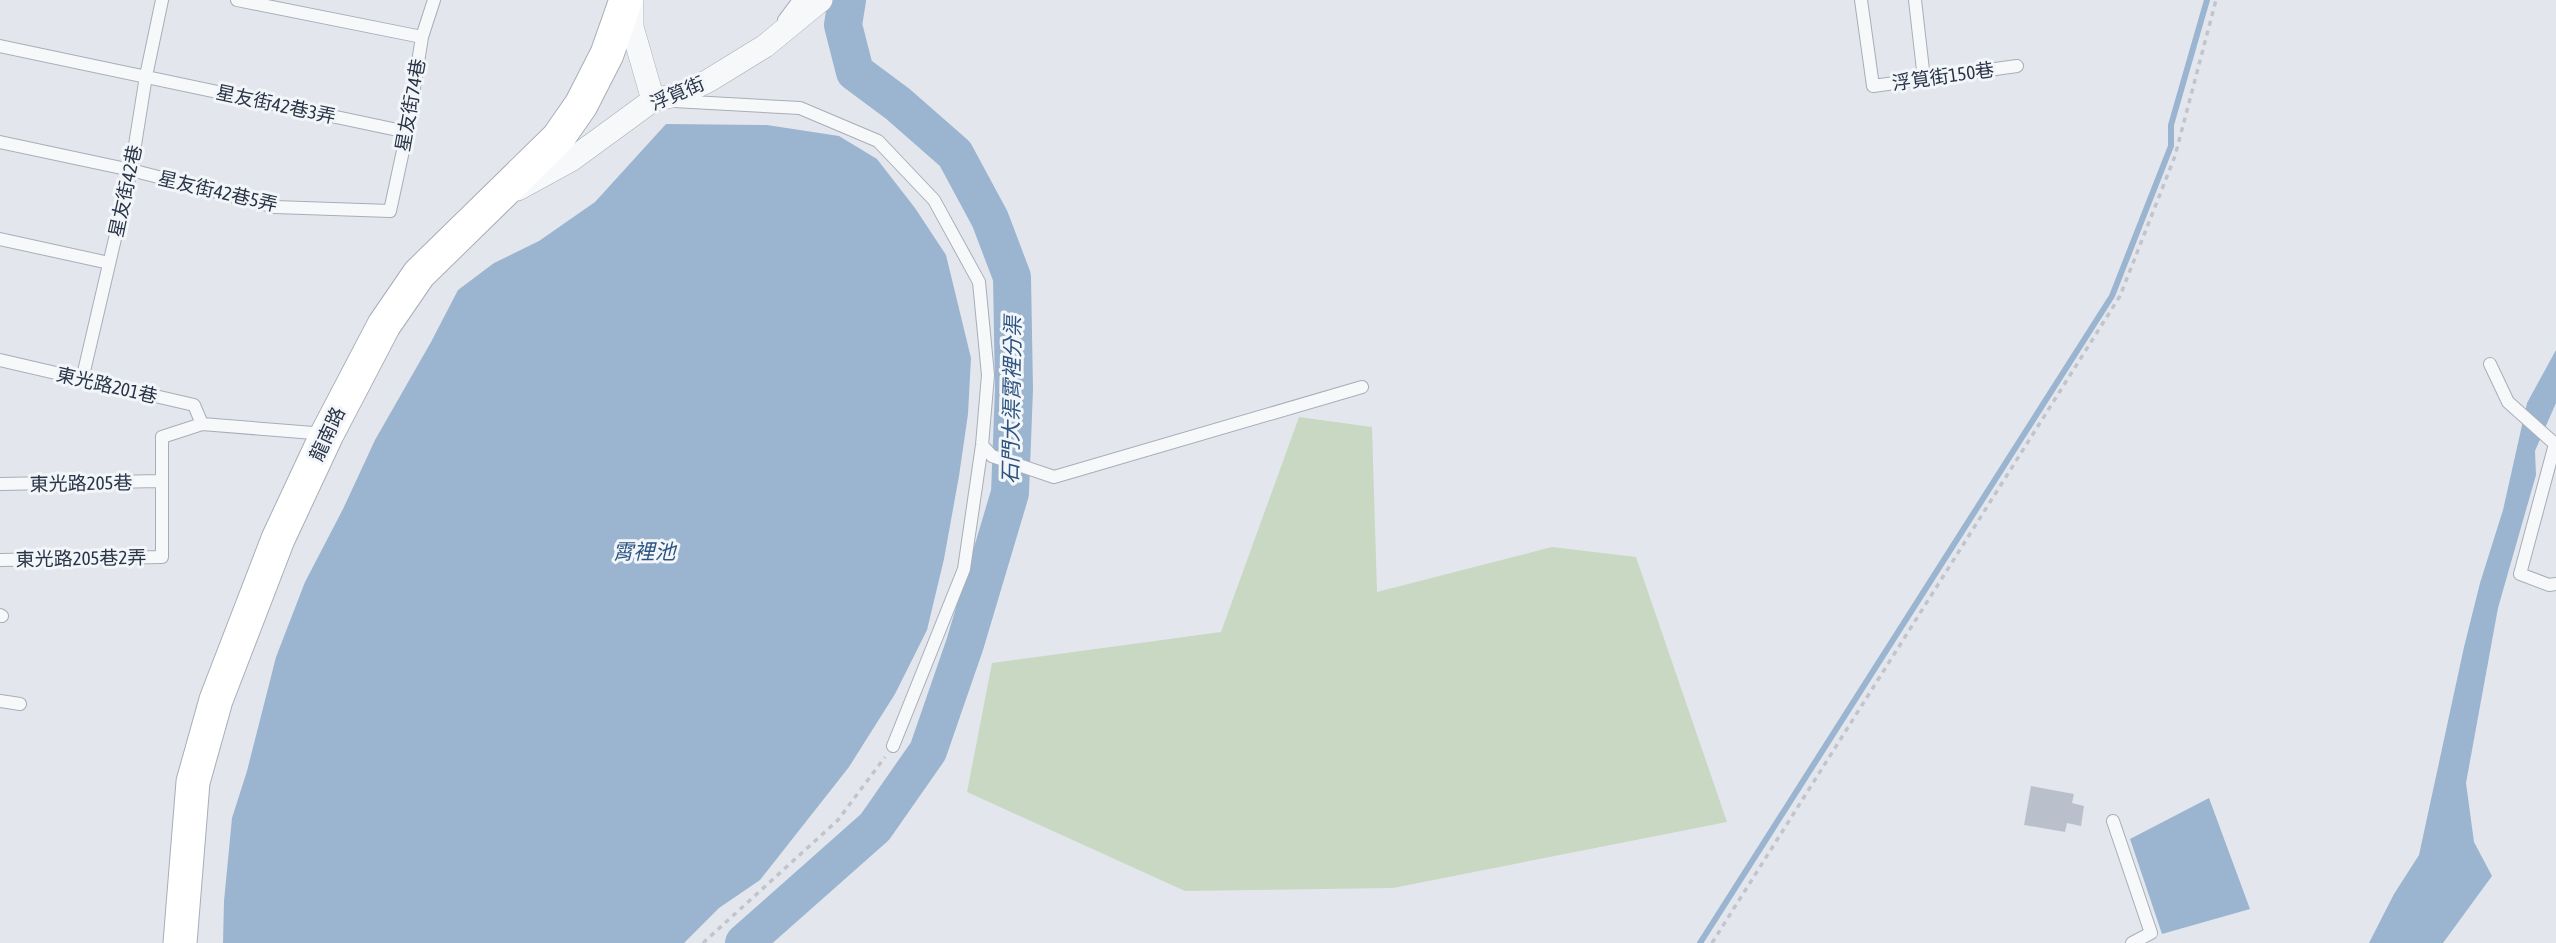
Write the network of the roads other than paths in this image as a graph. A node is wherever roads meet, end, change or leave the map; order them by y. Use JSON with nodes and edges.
{"nodes":[{"id":1,"x":162,"y":0,"type":"edge"},
{"id":2,"x":237,"y":0,"type":"edge"},
{"id":3,"x":434,"y":0,"type":"edge"},
{"id":4,"x":626,"y":0,"type":"edge"},
{"id":5,"x":632,"y":0,"type":"edge"},
{"id":6,"x":799,"y":0,"type":"edge"},
{"id":7,"x":821,"y":0,"type":"edge"},
{"id":8,"x":1861,"y":0,"type":"edge"},
{"id":9,"x":1916,"y":0,"type":"edge"},
{"id":10,"x":422,"y":37,"type":"junction"},
{"id":11,"x":0,"y":46,"type":"edge"},
{"id":12,"x":765,"y":46,"type":"junction"},
{"id":13,"x":2017,"y":66,"type":"dead end"},
{"id":14,"x":146,"y":76,"type":"junction"},
{"id":15,"x":1924,"y":79,"type":"junction"},
{"id":16,"x":653,"y":100,"type":"junction"},
{"id":17,"x":407,"y":132,"type":"junction"},
{"id":18,"x":0,"y":142,"type":"edge"},
{"id":19,"x":131,"y":170,"type":"junction"},
{"id":20,"x":494,"y":203,"type":"junction"},
{"id":21,"x":390,"y":211,"type":"joint"},
{"id":22,"x":0,"y":239,"type":"edge"},
{"id":23,"x":109,"y":263,"type":"junction"},
{"id":24,"x":0,"y":360,"type":"edge"},
{"id":25,"x":2490,"y":364,"type":"dead end"},
{"id":26,"x":82,"y":380,"type":"junction"},
{"id":27,"x":1362,"y":387,"type":"dead end"},
{"id":28,"x":202,"y":424,"type":"junction"},
{"id":29,"x":327,"y":434,"type":"junction"},
{"id":30,"x":982,"y":445,"type":"junction"},
{"id":31,"x":161,"y":481,"type":"junction"},
{"id":32,"x":0,"y":484,"type":"edge"},
{"id":33,"x":0,"y":560,"type":"edge"},
{"id":34,"x":2556,"y":584,"type":"edge"},
{"id":35,"x":0,"y":701,"type":"edge"},
{"id":36,"x":20,"y":704,"type":"dead end"},
{"id":37,"x":893,"y":746,"type":"road end"},
{"id":38,"x":2113,"y":821,"type":"dead end"},
{"id":39,"x":180,"y":943,"type":"edge"},
{"id":40,"x":2132,"y":943,"type":"edge"}],
"edges":[{"from":1,"to":14,"type":"lane","name":"星友街42巷"},
{"from":2,"to":10,"type":"lane"},
{"from":3,"to":10,"type":"lane","name":"星友街74巷"},
{"from":4,"to":20,"type":"main road","name":"龍南路"},
{"from":5,"to":16,"type":"street"},
{"from":6,"to":12,"type":"lane"},
{"from":7,"to":12,"type":"street","name":"浮筧街"},
{"from":8,"to":15,"type":"lane","name":"浮筧街150巷"},
{"from":9,"to":15,"type":"lane"},
{"from":10,"to":17,"type":"lane","name":"星友街74巷"},
{"from":11,"to":14,"type":"lane","name":"星友街42巷3弄"},
{"from":12,"to":16,"type":"street","name":"浮筧街"},
{"from":13,"to":15,"type":"lane","name":"浮筧街150巷"},
{"from":14,"to":17,"type":"lane","name":"星友街42巷3弄"},
{"from":14,"to":19,"type":"lane","name":"星友街42巷"},
{"from":16,"to":20,"type":"street","name":"浮筧街"},
{"from":16,"to":30,"type":"lane"},
{"from":17,"to":21,"type":"lane","name":"星友街74巷"},
{"from":18,"to":19,"type":"lane","name":"星友街42巷5弄"},
{"from":19,"to":21,"type":"lane","name":"星友街42巷5弄"},
{"from":19,"to":23,"type":"lane","name":"星友街42巷"},
{"from":20,"to":29,"type":"main road","name":"龍南路"},
{"from":22,"to":23,"type":"lane"},
{"from":23,"to":26,"type":"lane","name":"星友街42巷"},
{"from":24,"to":26,"type":"lane","name":"東光路201巷"},
{"from":25,"to":34,"type":"lane"},
{"from":26,"to":28,"type":"lane","name":"東光路201巷"},
{"from":27,"to":30,"type":"lane"},
{"from":28,"to":29,"type":"lane"},
{"from":28,"to":31,"type":"lane"},
{"from":29,"to":39,"type":"main road","name":"龍南路"},
{"from":30,"to":37,"type":"lane"},
{"from":31,"to":32,"type":"lane","name":"東光路205巷"},
{"from":31,"to":33,"type":"lane","name":"東光路205巷2弄"},
{"from":35,"to":36,"type":"lane"},
{"from":38,"to":40,"type":"lane"}]}
